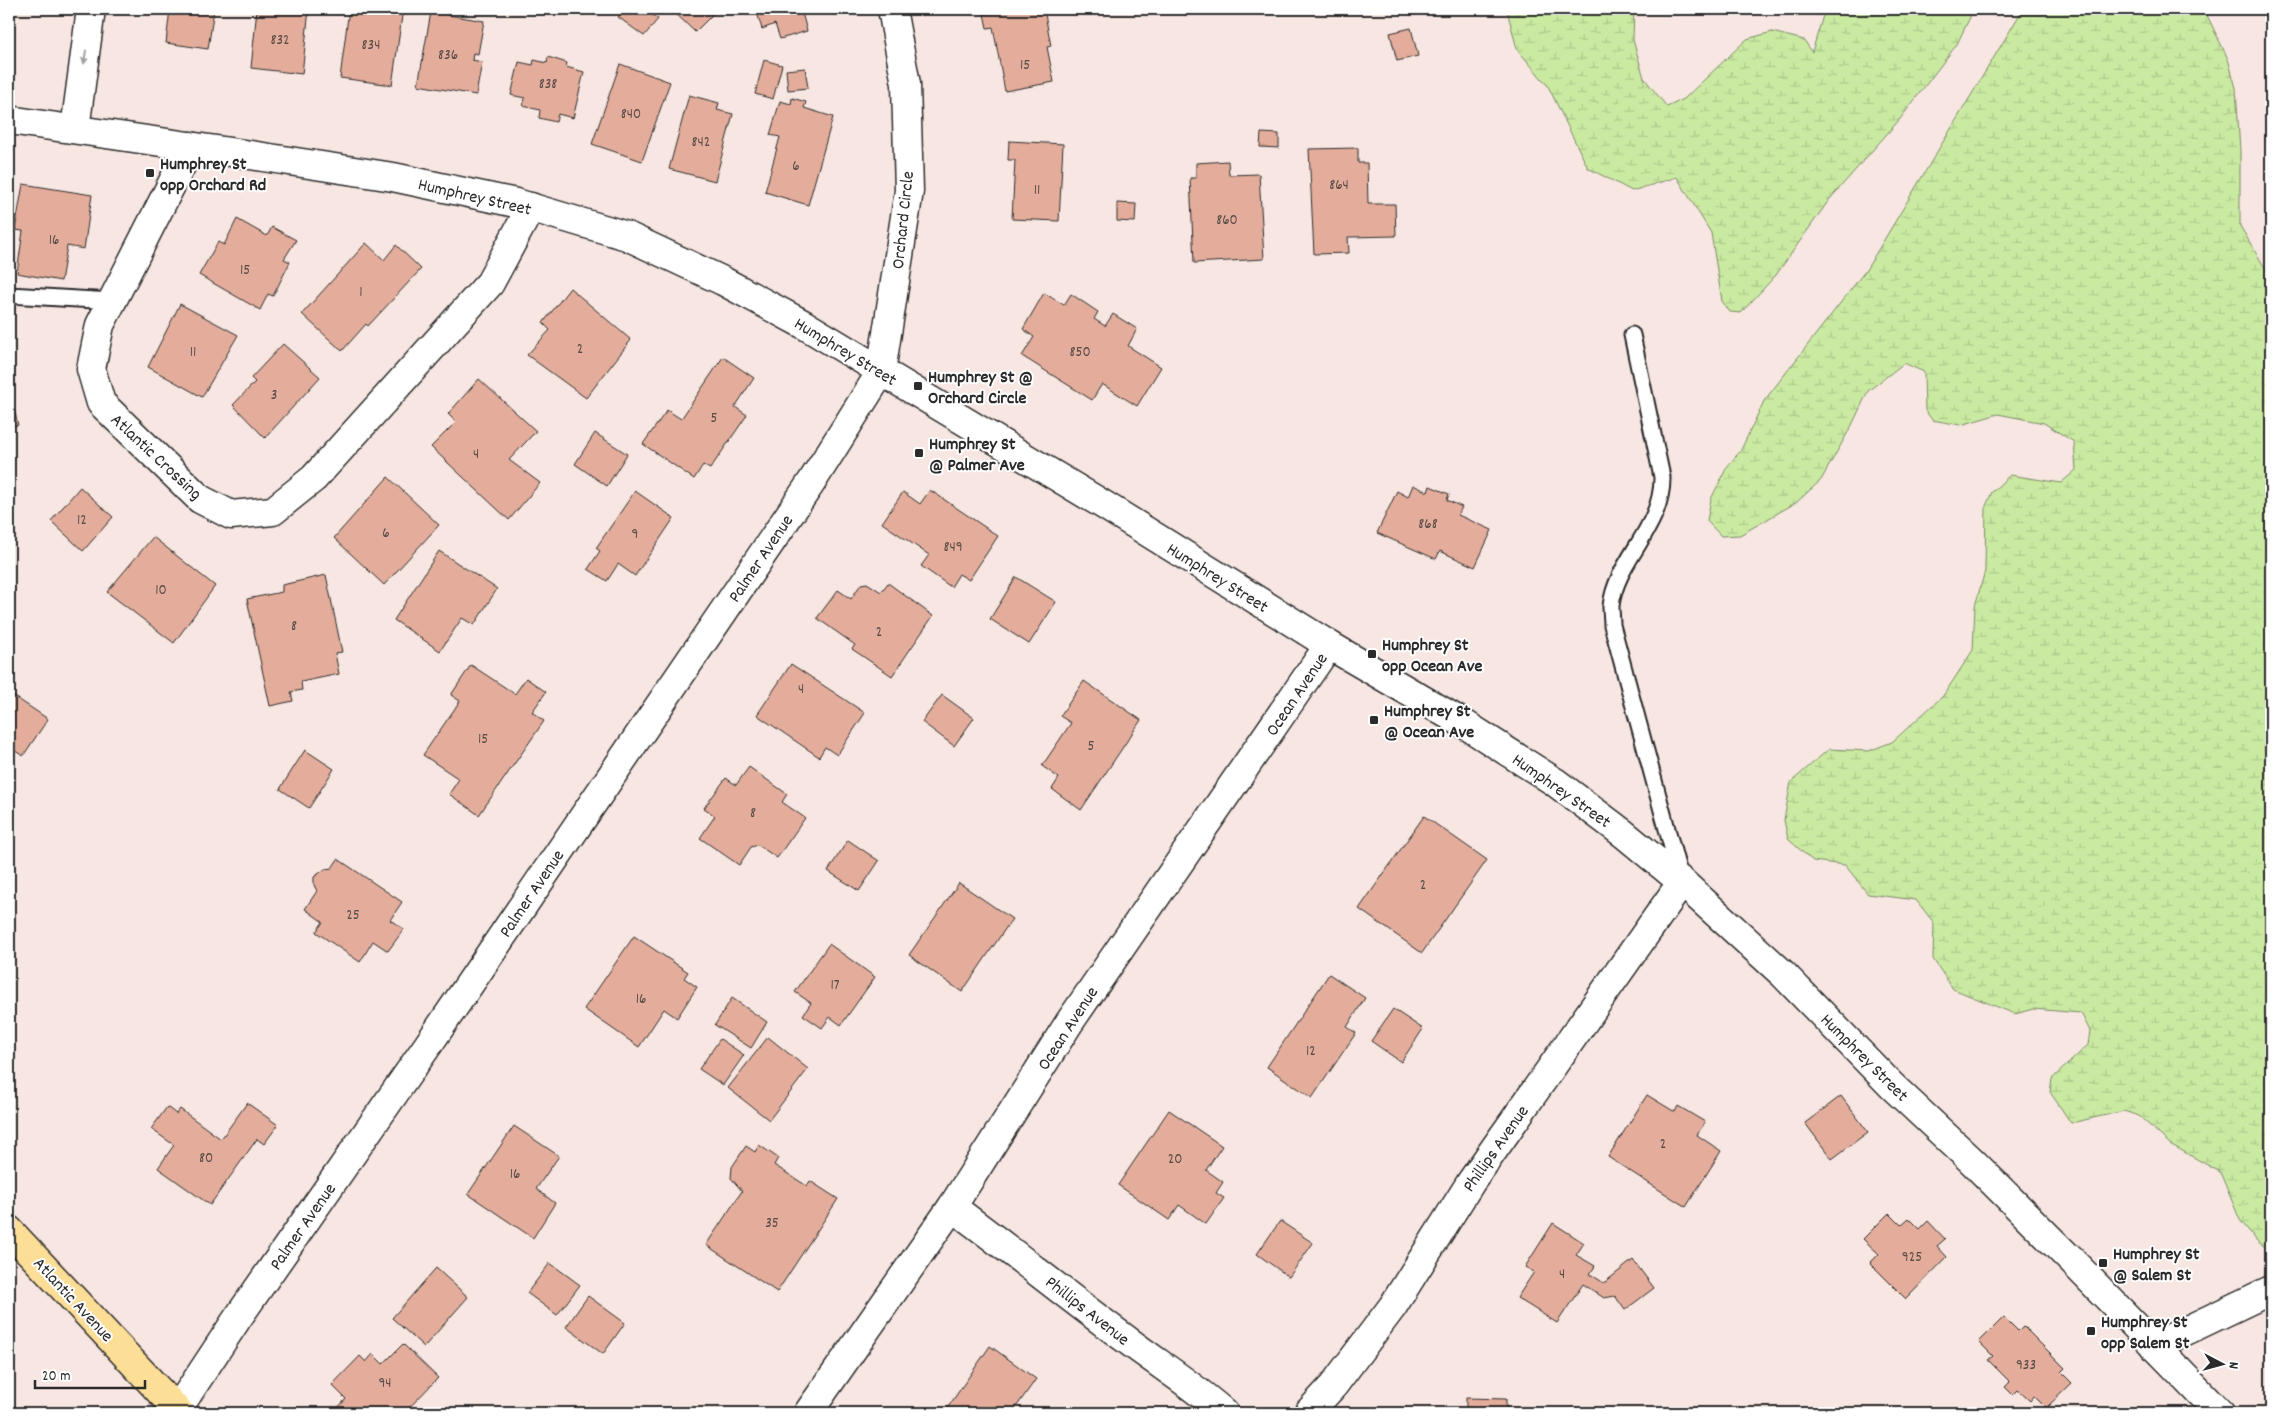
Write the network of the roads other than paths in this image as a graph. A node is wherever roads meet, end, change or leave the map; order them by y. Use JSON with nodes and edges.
{"nodes":[{"id":1,"x":91,"y":9,"type":"edge"},
{"id":2,"x":892,"y":9,"type":"edge"},
{"id":3,"x":9,"y":120,"type":"edge"},
{"id":4,"x":75,"y":129,"type":"junction"},
{"id":5,"x":191,"y":146,"type":"junction"},
{"id":6,"x":531,"y":208,"type":"junction"},
{"id":7,"x":9,"y":295,"type":"edge"},
{"id":8,"x":112,"y":301,"type":"junction"},
{"id":9,"x":1632,"y":335,"type":"dead end"},
{"id":10,"x":881,"y":372,"type":"junction"},
{"id":11,"x":1329,"y":646,"type":"junction"},
{"id":12,"x":1682,"y":882,"type":"junction"},
{"id":13,"x":952,"y":1207,"type":"junction"},
{"id":14,"x":9,"y":1230,"type":"edge"},
{"id":15,"x":2271,"y":1290,"type":"edge"},
{"id":16,"x":2154,"y":1346,"type":"junction"},
{"id":17,"x":179,"y":1412,"type":"edge"},
{"id":18,"x":808,"y":1413,"type":"edge"},
{"id":19,"x":1224,"y":1413,"type":"edge"},
{"id":20,"x":1308,"y":1413,"type":"edge"},
{"id":21,"x":2220,"y":1413,"type":"edge"}],
"edges":[{"from":1,"to":4,"type":"street","one_way":true},
{"from":2,"to":10,"type":"street","name":"Orchard Circle"},
{"from":3,"to":4,"type":"street","name":"Humphrey Street"},
{"from":4,"to":5,"type":"street","name":"Humphrey Street"},
{"from":5,"to":6,"type":"street","name":"Humphrey Street"},
{"from":5,"to":8,"type":"street","name":"Atlantic Crossing"},
{"from":6,"to":8,"type":"street","name":"Atlantic Crossing"},
{"from":6,"to":10,"type":"street","name":"Humphrey Street"},
{"from":7,"to":8,"type":"lane"},
{"from":9,"to":12,"type":"lane"},
{"from":10,"to":11,"type":"street","name":"Humphrey Street"},
{"from":10,"to":17,"type":"street","name":"Palmer Avenue"},
{"from":11,"to":12,"type":"street","name":"Humphrey Street"},
{"from":11,"to":13,"type":"street","name":"Ocean Avenue"},
{"from":12,"to":16,"type":"street","name":"Humphrey Street"},
{"from":12,"to":20,"type":"street","name":"Phillips Avenue"},
{"from":13,"to":18,"type":"street","name":"Ocean Avenue"},
{"from":13,"to":19,"type":"street","name":"Phillips Avenue"},
{"from":14,"to":17,"type":"main road","name":"Atlantic Avenue"},
{"from":15,"to":16,"type":"street"},
{"from":16,"to":21,"type":"street","name":"Humphrey Street"}]}
